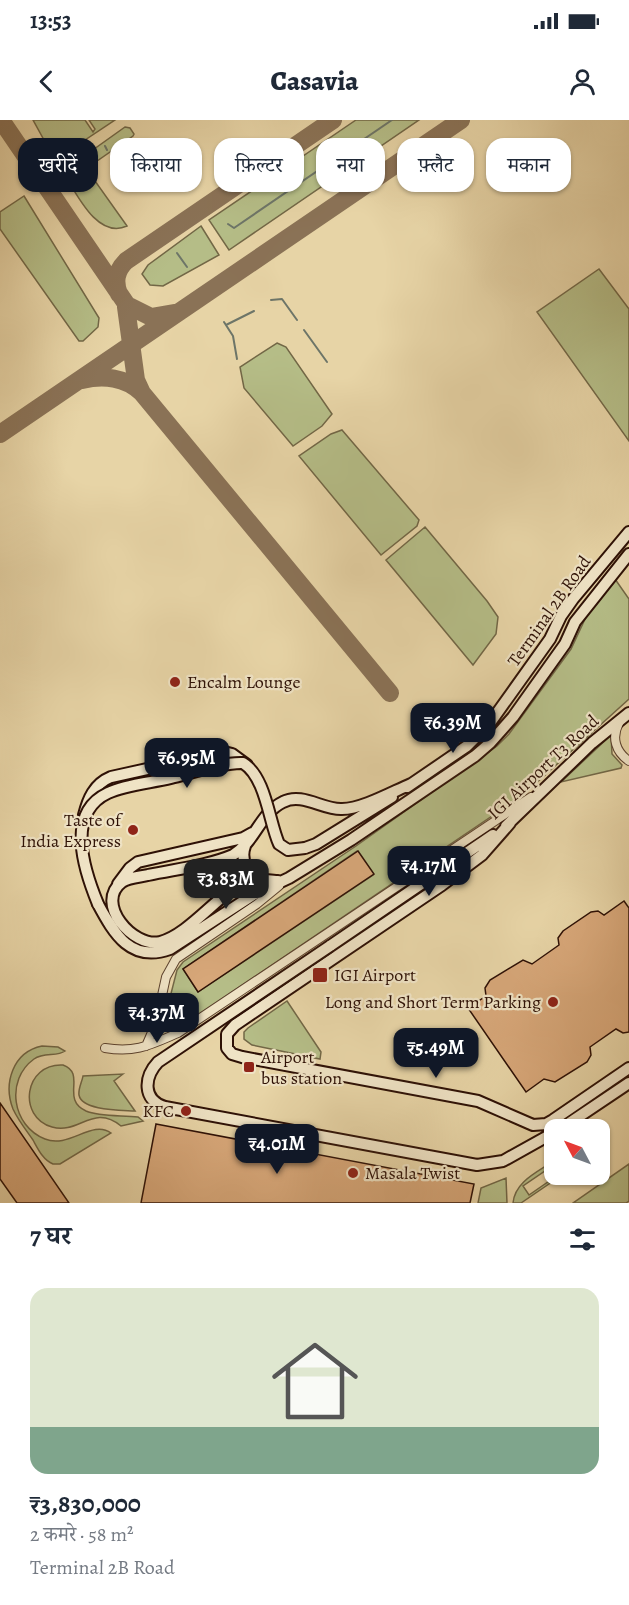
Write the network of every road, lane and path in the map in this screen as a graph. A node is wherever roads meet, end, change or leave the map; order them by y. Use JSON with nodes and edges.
{"nodes":[{"id":1,"x":629,"y":532,"type":"edge"},
{"id":2,"x":629,"y":554,"type":"edge"},
{"id":3,"x":573,"y":599,"type":"junction"},
{"id":4,"x":590,"y":603,"type":"junction"},
{"id":5,"x":628,"y":714,"type":"edge"},
{"id":6,"x":629,"y":761,"type":"edge"},
{"id":7,"x":411,"y":784,"type":"junction"},
{"id":8,"x":540,"y":792,"type":"junction"},
{"id":9,"x":510,"y":823,"type":"junction"},
{"id":10,"x":256,"y":829,"type":"junction"},
{"id":11,"x":245,"y":846,"type":"junction"},
{"id":12,"x":289,"y":878,"type":"junction"},
{"id":13,"x":260,"y":879,"type":"junction"},
{"id":14,"x":113,"y":892,"type":"junction"},
{"id":15,"x":156,"y":1023,"type":"junction"},
{"id":16,"x":178,"y":1033,"type":"junction"},
{"id":17,"x":105,"y":1048,"type":"dead end"},
{"id":18,"x":143,"y":1048,"type":"junction"},
{"id":19,"x":629,"y":1068,"type":"edge"},
{"id":20,"x":629,"y":1083,"type":"edge"},
{"id":21,"x":575,"y":1119,"type":"edge"},
{"id":22,"x":544,"y":1138,"type":"edge"}],
"edges":[{"from":1,"to":3,"type":"main road","name":"Terminal 2B Road"},
{"from":2,"to":4,"type":"main road","name":"Terminal 2B Road"},
{"from":3,"to":4,"type":"main road"},
{"from":3,"to":7,"type":"main road","name":"Terminal 2B Road"},
{"from":4,"to":12,"type":"main road","name":"Terminal 2B Road"},
{"from":5,"to":6,"type":"street"},
{"from":5,"to":8,"type":"main road","name":"IGI Airport T3 Road"},
{"from":7,"to":10,"type":"main road"},
{"from":7,"to":12,"type":"main road","name":"Terminal 2B Road","bridge":true},
{"from":8,"to":9,"type":"main road","name":"IGI Airport T3 Road"},
{"from":8,"to":16,"type":"street"},
{"from":9,"to":19,"type":"main road"},
{"from":9,"to":22,"type":"main road","name":"IGI Airport T3 Road","bridge":true},
{"from":10,"to":11,"type":"main road"},
{"from":10,"to":14,"type":"main road"},
{"from":11,"to":13,"type":"main road"},
{"from":11,"to":14,"type":"main road"},
{"from":12,"to":13,"type":"main road"},
{"from":12,"to":15,"type":"street"},
{"from":13,"to":14,"type":"main road"},
{"from":15,"to":16,"type":"street"},
{"from":15,"to":18,"type":"street"},
{"from":16,"to":18,"type":"street"},
{"from":17,"to":18,"type":"street"},
{"from":20,"to":21,"type":"main road"}]}
